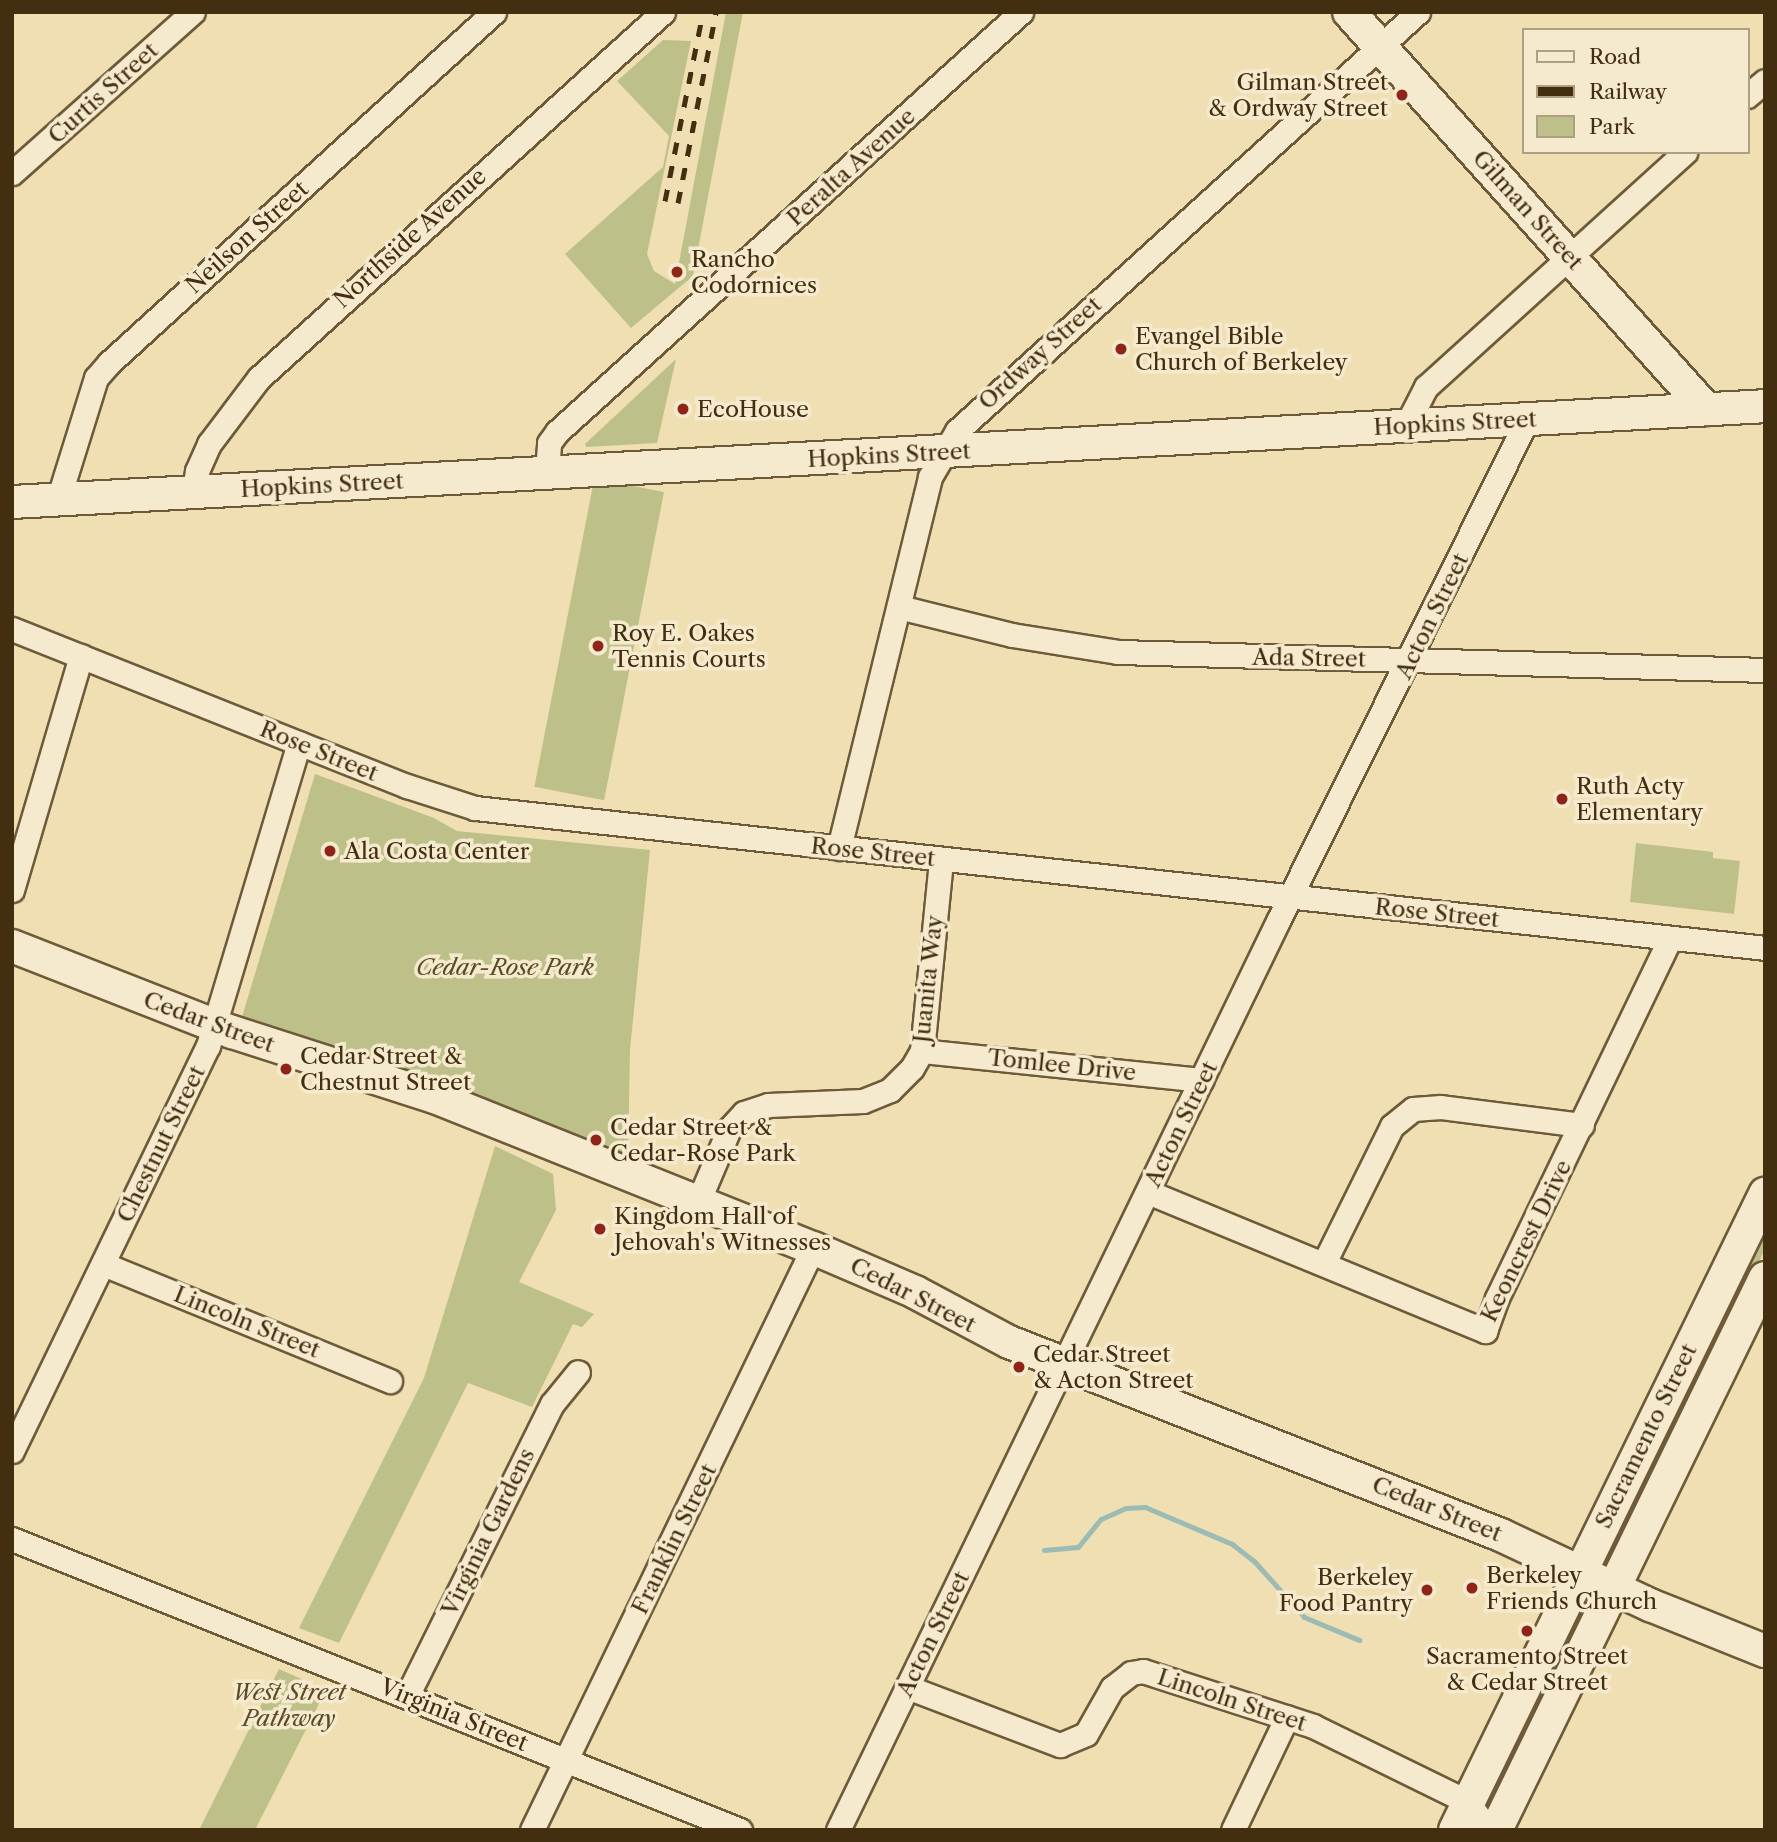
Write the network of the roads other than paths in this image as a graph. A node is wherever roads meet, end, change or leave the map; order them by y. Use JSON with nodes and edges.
{"nodes":[{"id":1,"x":193,"y":12,"type":"edge"},
{"id":2,"x":494,"y":12,"type":"edge"},
{"id":3,"x":663,"y":12,"type":"edge"},
{"id":4,"x":1021,"y":12,"type":"edge"},
{"id":5,"x":1349,"y":12,"type":"edge"},
{"id":6,"x":1418,"y":12,"type":"edge"},
{"id":7,"x":1380,"y":46,"type":"junction"},
{"id":8,"x":1765,"y":80,"type":"edge"},
{"id":9,"x":1749,"y":94,"type":"edge"},
{"id":10,"x":1683,"y":154,"type":"edge"},
{"id":11,"x":12,"y":173,"type":"edge"},
{"id":12,"x":1570,"y":256,"type":"junction"},
{"id":13,"x":1765,"y":406,"type":"edge"},
{"id":14,"x":1706,"y":410,"type":"junction"},
{"id":15,"x":1527,"y":419,"type":"junction"},
{"id":16,"x":1406,"y":426,"type":"junction"},
{"id":17,"x":943,"y":452,"type":"junction"},
{"id":18,"x":547,"y":473,"type":"junction"},
{"id":19,"x":194,"y":492,"type":"junction"},
{"id":20,"x":58,"y":500,"type":"junction"},
{"id":21,"x":12,"y":502,"type":"edge"},
{"id":22,"x":899,"y":607,"type":"junction"},
{"id":23,"x":12,"y":629,"type":"edge"},
{"id":24,"x":81,"y":656,"type":"junction"},
{"id":25,"x":1410,"y":661,"type":"junction"},
{"id":26,"x":1765,"y":670,"type":"edge"},
{"id":27,"x":299,"y":743,"type":"junction"},
{"id":28,"x":839,"y":848,"type":"junction"},
{"id":29,"x":941,"y":859,"type":"junction"},
{"id":30,"x":12,"y":890,"type":"edge"},
{"id":31,"x":1291,"y":897,"type":"junction"},
{"id":32,"x":1670,"y":938,"type":"junction"},
{"id":33,"x":12,"y":946,"type":"edge"},
{"id":34,"x":1765,"y":948,"type":"edge"},
{"id":35,"x":214,"y":1026,"type":"junction"},
{"id":36,"x":922,"y":1051,"type":"junction"},
{"id":37,"x":1202,"y":1080,"type":"junction"},
{"id":38,"x":1582,"y":1125,"type":"junction"},
{"id":39,"x":1148,"y":1192,"type":"junction"},
{"id":40,"x":1765,"y":1194,"type":"edge"},
{"id":41,"x":698,"y":1202,"type":"junction"},
{"id":42,"x":813,"y":1248,"type":"junction"},
{"id":43,"x":1324,"y":1263,"type":"junction"},
{"id":44,"x":103,"y":1264,"type":"junction"},
{"id":45,"x":1765,"y":1278,"type":"edge"},
{"id":46,"x":1065,"y":1362,"type":"junction"},
{"id":47,"x":578,"y":1372,"type":"dead end"},
{"id":48,"x":390,"y":1381,"type":"dead end"},
{"id":49,"x":12,"y":1451,"type":"edge"},
{"id":50,"x":12,"y":1539,"type":"edge"},
{"id":51,"x":1580,"y":1571,"type":"junction"},
{"id":52,"x":1614,"y":1587,"type":"junction"},
{"id":53,"x":1765,"y":1651,"type":"edge"},
{"id":54,"x":907,"y":1687,"type":"junction"},
{"id":55,"x":407,"y":1696,"type":"junction"},
{"id":56,"x":1287,"y":1717,"type":"junction"},
{"id":57,"x":566,"y":1760,"type":"junction"},
{"id":58,"x":1462,"y":1816,"type":"edge"},
{"id":59,"x":532,"y":1830,"type":"edge"},
{"id":60,"x":740,"y":1830,"type":"edge"},
{"id":61,"x":838,"y":1830,"type":"edge"},
{"id":62,"x":1233,"y":1830,"type":"edge"},
{"id":63,"x":1488,"y":1830,"type":"edge"},
{"id":64,"x":1496,"y":1830,"type":"edge"}],
"edges":[{"from":1,"to":11,"type":"street","name":"Curtis Street"},
{"from":2,"to":20,"type":"street","name":"Neilson Street"},
{"from":3,"to":19,"type":"street","name":"Northside Avenue"},
{"from":4,"to":18,"type":"street","name":"Peralta Avenue"},
{"from":5,"to":7,"type":"street","name":"Gilman Street"},
{"from":6,"to":7,"type":"street","name":"Ordway Street"},
{"from":7,"to":12,"type":"street","name":"Gilman Street"},
{"from":7,"to":17,"type":"street","name":"Ordway Street"},
{"from":8,"to":9,"type":"street"},
{"from":10,"to":12,"type":"street"},
{"from":12,"to":14,"type":"street","name":"Gilman Street"},
{"from":12,"to":16,"type":"street"},
{"from":13,"to":14,"type":"street","name":"Hopkins Street"},
{"from":14,"to":15,"type":"street","name":"Hopkins Street"},
{"from":15,"to":16,"type":"street","name":"Hopkins Street"},
{"from":15,"to":25,"type":"street","name":"Acton Street"},
{"from":16,"to":17,"type":"street","name":"Hopkins Street"},
{"from":17,"to":18,"type":"street","name":"Hopkins Street"},
{"from":17,"to":22,"type":"street","name":"Ordway Street"},
{"from":18,"to":19,"type":"street","name":"Hopkins Street"},
{"from":19,"to":20,"type":"street","name":"Hopkins Street"},
{"from":20,"to":21,"type":"street","name":"Hopkins Street"},
{"from":22,"to":25,"type":"street","name":"Ada Street"},
{"from":22,"to":28,"type":"street","name":"Ordway Street"},
{"from":23,"to":24,"type":"street","name":"Rose Street"},
{"from":24,"to":27,"type":"street","name":"Rose Street"},
{"from":24,"to":30,"type":"street"},
{"from":25,"to":26,"type":"street","name":"Ada Street"},
{"from":25,"to":31,"type":"street","name":"Acton Street"},
{"from":27,"to":28,"type":"street","name":"Rose Street"},
{"from":27,"to":35,"type":"street","name":"Chestnut Street"},
{"from":28,"to":29,"type":"street","name":"Rose Street"},
{"from":29,"to":31,"type":"street","name":"Rose Street"},
{"from":29,"to":36,"type":"street","name":"Juanita Way"},
{"from":31,"to":32,"type":"street","name":"Rose Street"},
{"from":31,"to":37,"type":"street","name":"Acton Street"},
{"from":32,"to":34,"type":"street","name":"Rose Street"},
{"from":32,"to":38,"type":"street","name":"Keoncrest Drive"},
{"from":33,"to":35,"type":"street","name":"Cedar Street"},
{"from":35,"to":41,"type":"street","name":"Cedar Street"},
{"from":35,"to":44,"type":"street","name":"Chestnut Street"},
{"from":36,"to":37,"type":"street","name":"Tomlee Drive"},
{"from":36,"to":41,"type":"street","name":"Juanita Way"},
{"from":37,"to":39,"type":"street","name":"Acton Street"},
{"from":38,"to":43,"type":"street"},
{"from":38,"to":43,"type":"street","name":"Keoncrest Drive"},
{"from":39,"to":43,"type":"street","name":"Keoncrest Drive"},
{"from":39,"to":46,"type":"street","name":"Acton Street"},
{"from":40,"to":51,"type":"street","name":"Sacramento Street"},
{"from":41,"to":42,"type":"street","name":"Cedar Street"},
{"from":42,"to":46,"type":"street","name":"Cedar Street"},
{"from":42,"to":57,"type":"street","name":"Franklin Street"},
{"from":44,"to":48,"type":"street","name":"Lincoln Street"},
{"from":44,"to":49,"type":"street","name":"Chestnut Street"},
{"from":45,"to":52,"type":"street","name":"Sacramento Street"},
{"from":46,"to":51,"type":"street","name":"Cedar Street"},
{"from":46,"to":54,"type":"street","name":"Acton Street"},
{"from":47,"to":55,"type":"street","name":"Virginia Gardens"},
{"from":50,"to":55,"type":"street","name":"Virginia Street"},
{"from":51,"to":52,"type":"street","name":"Cedar Street"},
{"from":51,"to":58,"type":"street","name":"Sacramento Street"},
{"from":52,"to":53,"type":"street","name":"Cedar Street"},
{"from":52,"to":64,"type":"street","name":"Sacramento Street"},
{"from":54,"to":56,"type":"street","name":"Lincoln Street"},
{"from":54,"to":61,"type":"street","name":"Acton Street"},
{"from":55,"to":57,"type":"street","name":"Virginia Street"},
{"from":56,"to":58,"type":"street","name":"Lincoln Street"},
{"from":56,"to":62,"type":"street"},
{"from":57,"to":59,"type":"street","name":"Franklin Street"},
{"from":57,"to":60,"type":"street","name":"Virginia Street"},
{"from":58,"to":63,"type":"street","name":"Lincoln Street"}]}
